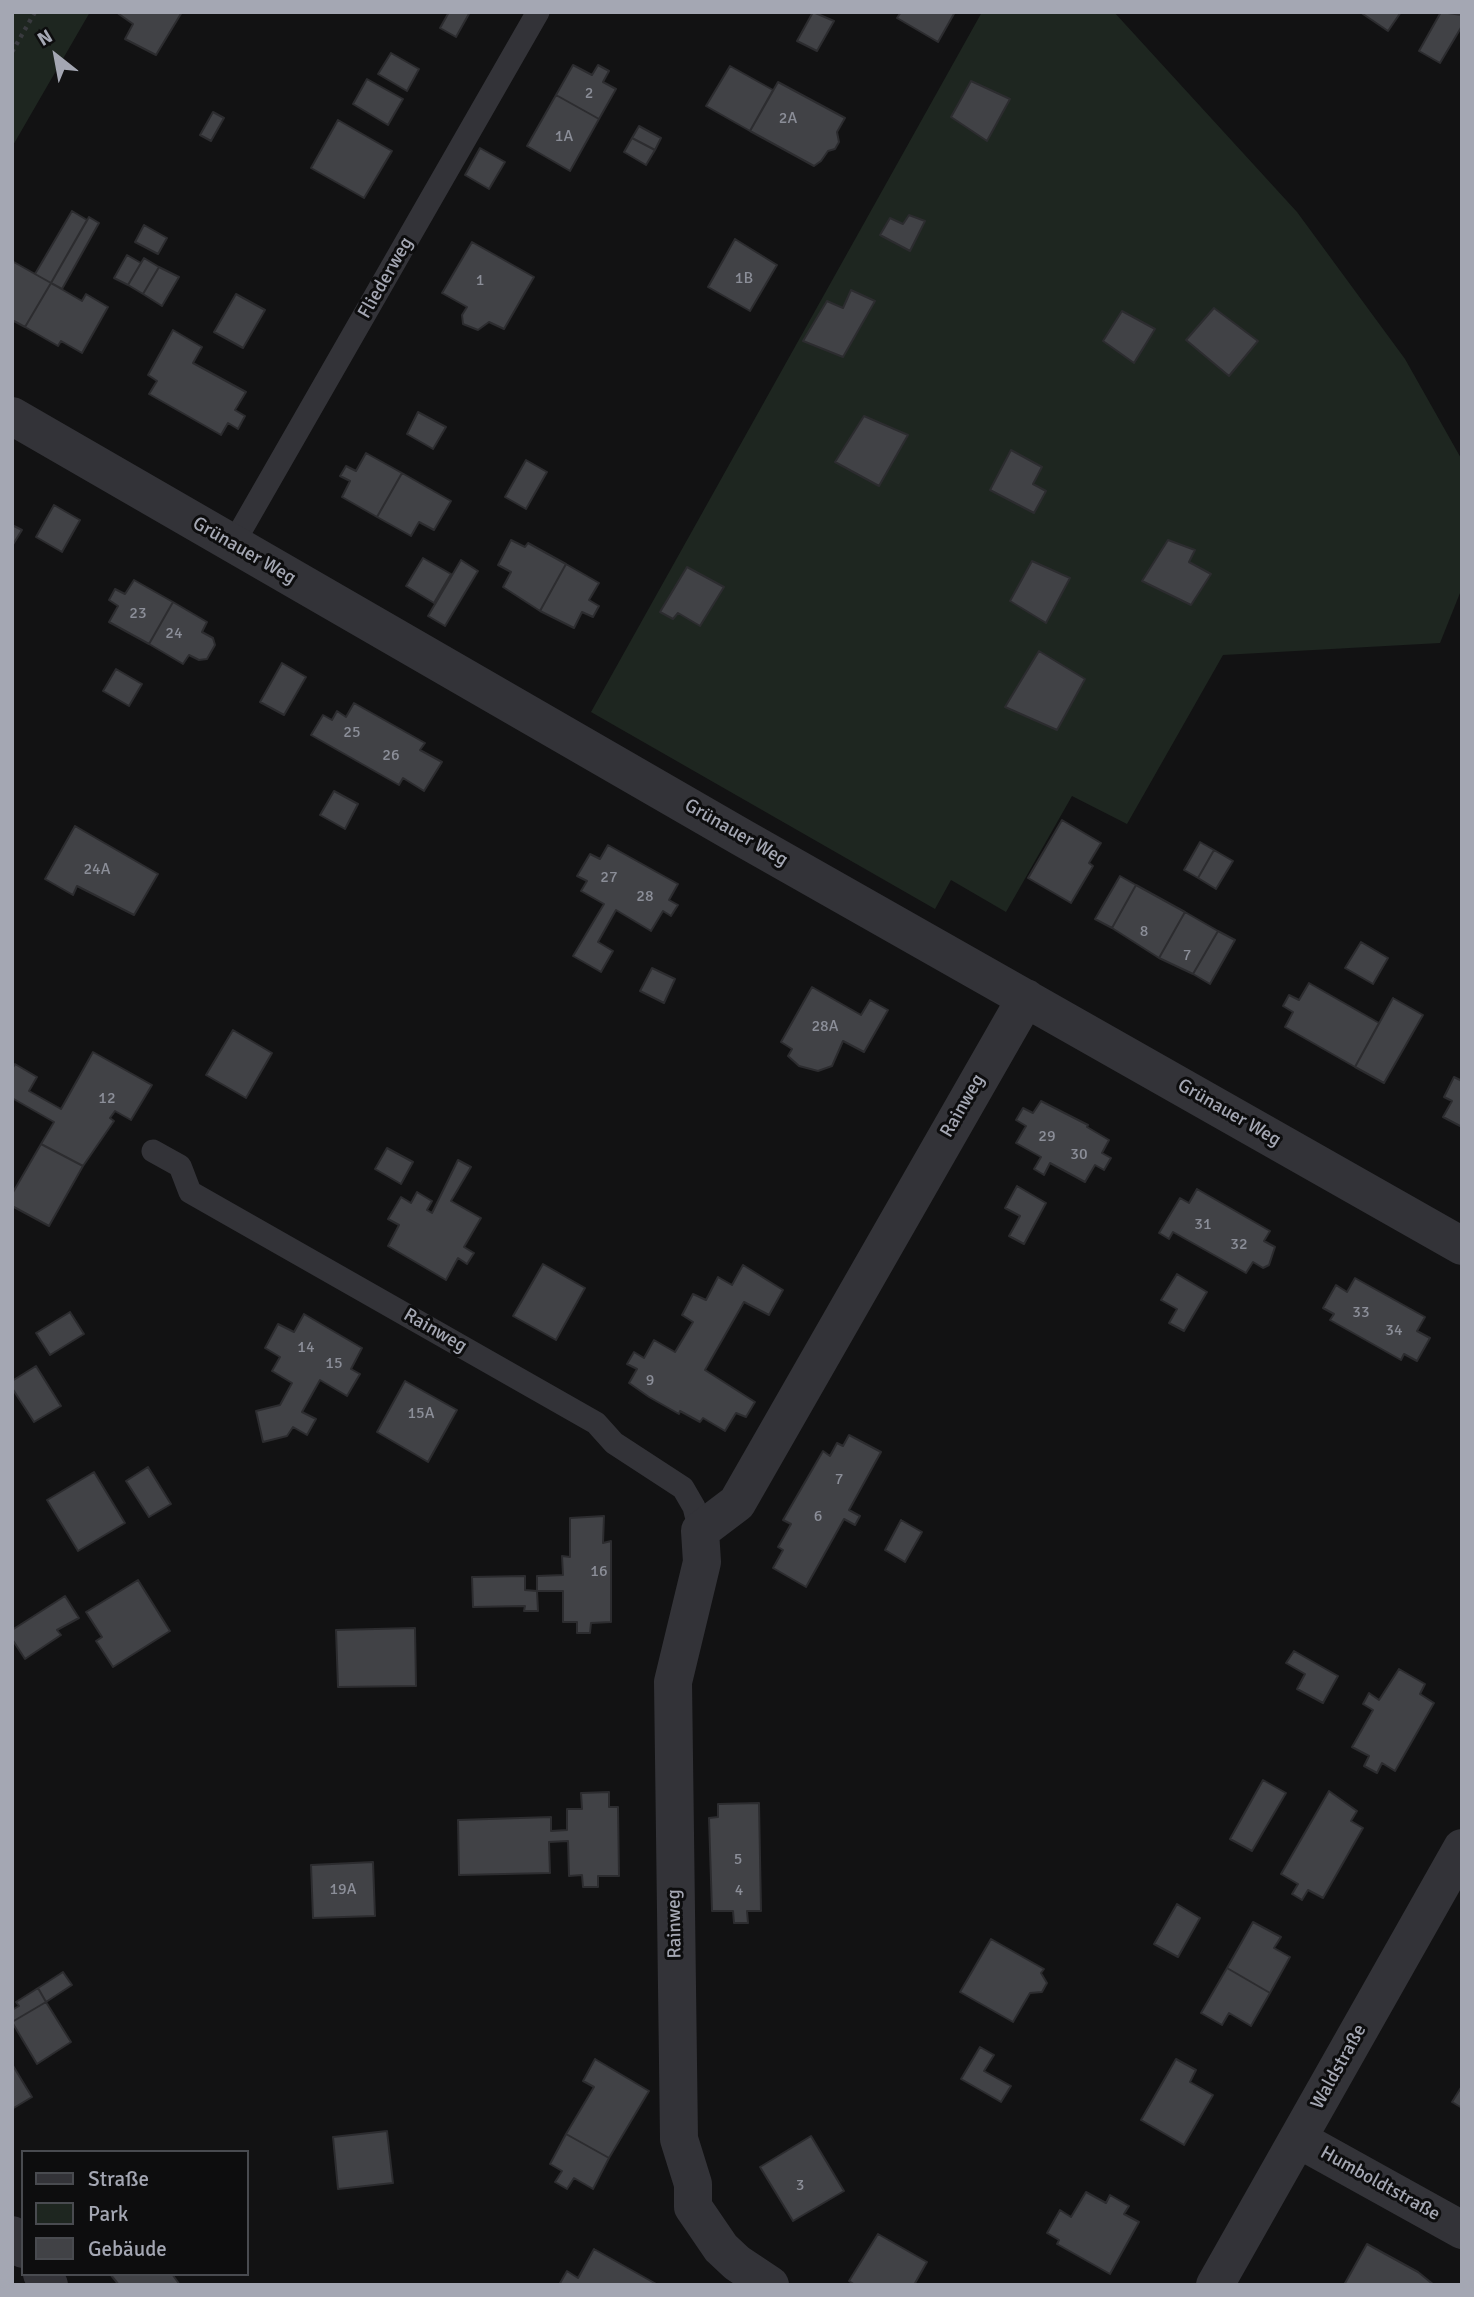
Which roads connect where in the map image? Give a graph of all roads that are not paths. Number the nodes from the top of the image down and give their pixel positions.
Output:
1 (538, 12) edge
2 (12, 416) edge
3 (233, 544) junction
4 (1026, 998) junction
5 (153, 1151) dead end
6 (1462, 1246) edge
7 (700, 1531) junction
8 (1462, 1848) edge
9 (1298, 2139) junction
10 (1462, 2230) edge
11 (771, 2285) edge
12 (1215, 2285) edge

1 - 3 lane, Fliederweg
2 - 3 street, Grünauer Weg
3 - 4 street, Grünauer Weg
4 - 6 street, Grünauer Weg
4 - 7 street, Rainweg
5 - 7 lane, Rainweg
7 - 11 street, Rainweg
8 - 9 street, Waldstraße
9 - 10 street, Humboldtstraße
9 - 12 street, Waldstraße

